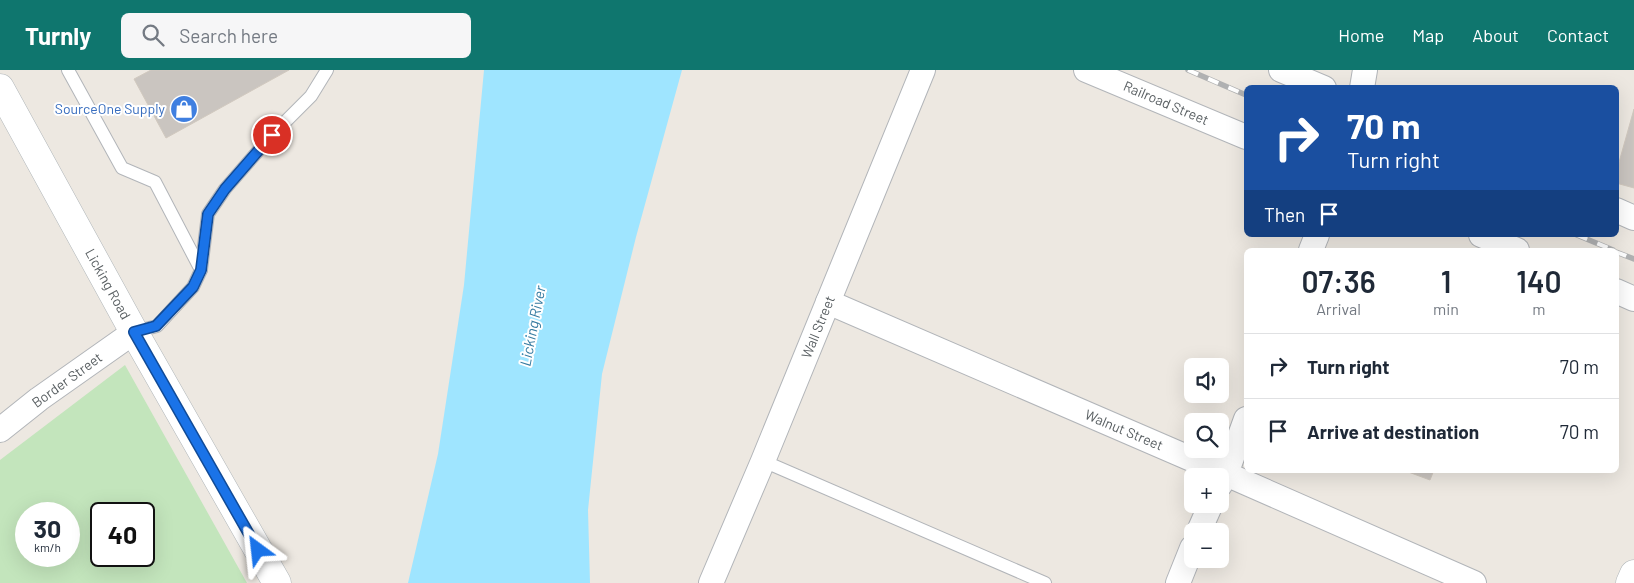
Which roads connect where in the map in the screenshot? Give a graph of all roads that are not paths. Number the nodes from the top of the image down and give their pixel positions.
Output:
1 (68, 70) edge
2 (327, 70) edge
3 (923, 70) edge
4 (1086, 70) edge
5 (1281, 70) edge
6 (1365, 70) edge
7 (1317, 85) edge
8 (1362, 85) edge
9 (0, 88) edge
10 (1244, 136) edge
11 (1619, 211) edge
12 (1634, 218) edge
13 (1486, 237) edge
14 (1512, 248) edge
15 (201, 270) junction
16 (1619, 292) edge
17 (1634, 299) edge
18 (828, 302) junction
19 (134, 332) junction
20 (1244, 424) edge
21 (0, 430) edge
22 (763, 461) junction
23 (1196, 468) edge
24 (1228, 468) edge
25 (1229, 482) edge
26 (1184, 568) edge
27 (1634, 574) edge
28 (277, 583) edge
29 (711, 583) edge
30 (1045, 583) edge
31 (1178, 583) edge
32 (1474, 583) edge
33 (1630, 583) edge

1 - 15 lane
2 - 15 lane
3 - 18 street, Wall Street
4 - 10 street, Railroad Street
5 - 7 street
6 - 8 street
9 - 19 street, Licking Road
11 - 12 street
13 - 14 street
15 - 19 lane
16 - 17 street
18 - 22 street, Wall Street
18 - 23 street, Walnut Street
19 - 21 street, Border Street
19 - 28 street, Licking Road
20 - 24 street
22 - 29 street, Wall Street
22 - 30 lane
25 - 32 street, Walnut Street
26 - 31 street
27 - 33 street

